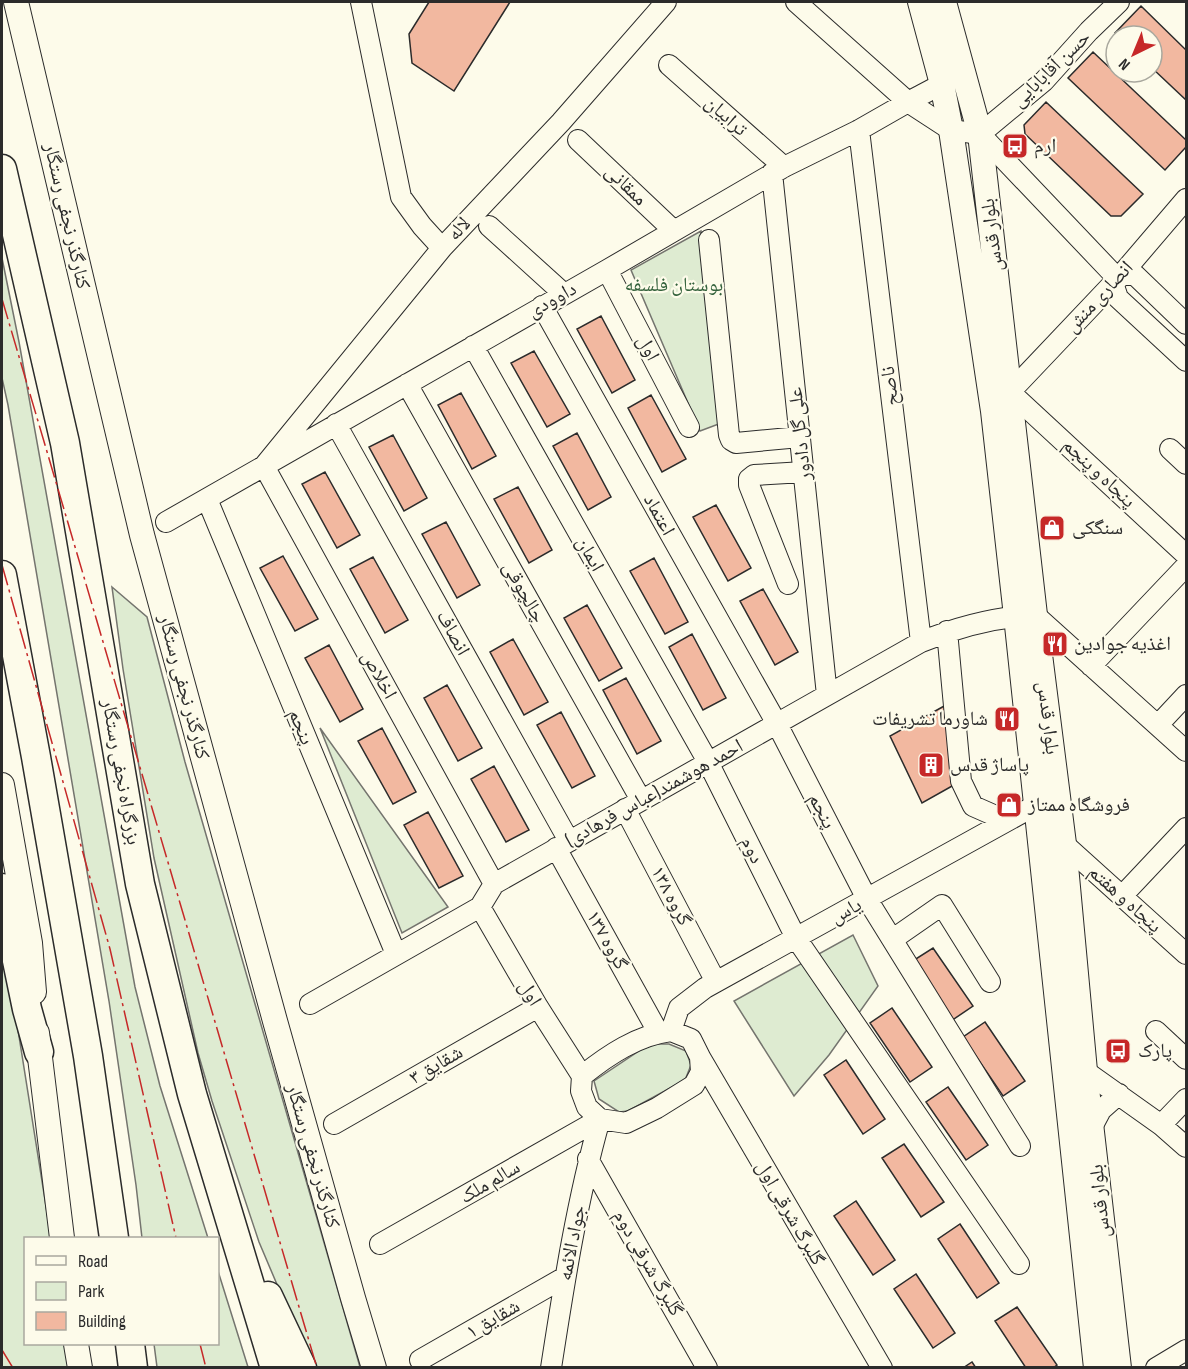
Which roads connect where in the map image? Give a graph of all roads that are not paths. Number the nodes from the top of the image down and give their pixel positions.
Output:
1 (16, 2) edge
2 (361, 2) edge
3 (666, 2) edge
4 (796, 2) edge
5 (920, 2) edge
6 (944, 2) edge
7 (1119, 2) edge
8 (669, 65) dead end
9 (942, 84) junction
10 (908, 102) junction
11 (860, 130) junction
12 (951, 130) junction
13 (980, 134) junction
14 (578, 140) dead end
15 (2, 169) edge
16 (778, 170) junction
17 (1186, 199) edge
18 (489, 226) dead end
19 (673, 230) junction
20 (709, 240) dead end
21 (442, 248) junction
22 (607, 270) junction
23 (1117, 279) junction
24 (564, 294) junction
25 (542, 306) junction
26 (1186, 324) edge
27 (473, 346) junction
28 (1186, 361) edge
29 (407, 384) junction
30 (1010, 392) junction
31 (336, 424) junction
32 (689, 427) dead end
33 (800, 437) junction
34 (1170, 449) dead end
35 (1186, 464) edge
36 (264, 466) junction
37 (804, 472) junction
38 (207, 499) junction
39 (166, 522) dead end
40 (1186, 555) edge
41 (1186, 566) edge
42 (2, 575) edge
43 (788, 584) dead end
44 (1025, 616) junction
45 (947, 631) junction
46 (921, 642) junction
47 (1091, 666) junction
48 (1186, 694) edge
49 (827, 695) junction
50 (777, 724) junction
51 (1158, 725) junction
52 (1186, 751) edge
53 (708, 762) junction
54 (2, 784) edge
55 (633, 805) junction
56 (1036, 805) junction
57 (1007, 821) junction
58 (1183, 837) edge
59 (1064, 844) junction
60 (562, 845) junction
61 (494, 884) junction
62 (2, 888) edge
63 (1122, 896) junction
64 (867, 899) junction
65 (480, 907) junction
66 (796, 938) junction
67 (893, 939) junction
68 (396, 954) junction
69 (1186, 954) edge
70 (716, 982) junction
71 (990, 982) dead end
72 (310, 1004) dead end
73 (538, 1007) junction
74 (1156, 1030) dead end
75 (665, 1032) junction
76 (39, 1052) junction
77 (700, 1057) junction
78 (1186, 1059) edge
79 (1085, 1071) junction
80 (582, 1077) junction
81 (1119, 1094) junction
82 (1186, 1099) edge
83 (600, 1119) junction
84 (334, 1124) dead end
85 (1161, 1125) junction
86 (1092, 1127) junction
87 (1020, 1146) dead end
88 (1186, 1147) edge
89 (588, 1159) junction
90 (227, 1211) junction
91 (62, 1237) edge
92 (114, 1237) edge
93 (380, 1244) dead end
94 (1019, 1264) dead end
95 (565, 1277) junction
96 (76, 1345) edge
97 (130, 1345) edge
98 (1186, 1350) edge
99 (420, 1360) dead end
100 (80, 1368) edge
101 (133, 1368) edge
102 (275, 1368) edge
103 (302, 1368) edge
104 (374, 1368) edge
105 (551, 1368) edge
106 (707, 1368) edge
107 (882, 1368) edge
108 (1096, 1368) edge
109 (1119, 1368) edge
110 (1156, 1368) edge

1 - 104 main road, کنارگذر نجفی رستگار
2 - 21 street
3 - 21 street, لاله
4 - 10 street
5 - 9 main road, بلوار قدس
6 - 13 main road, بلوار قدس
7 - 13 street, حسن آقابابایی
8 - 16 street, ترابیان
9 - 10 street, داوودی
9 - 12 main road, بلوار قدس
10 - 11 street, داوودی
10 - 12 street
11 - 16 street, داوودی
11 - 46 street, ناصح
12 - 13 street
12 - 44 main road, بلوار قدس
13 - 23 street
13 - 30 main road, بلوار قدس
14 - 19 street, ممقانی
15 - 90 highway, بزرگراه نجفی رستگار
16 - 19 street, داوودی
16 - 33 street, علی گل دادور
17 - 23 street, انصاری منش
18 - 24 street
19 - 22 street, داوودی
20 - 33 street
21 - 36 street, لاله
22 - 24 street, داوودی
22 - 32 street, اول
23 - 26 street
23 - 28 street
23 - 30 street, انصاری منش
24 - 25 street, داوودی
25 - 27 street, داوودی
25 - 50 street, اعتماد
27 - 29 street, داوودی
27 - 53 street, ایمان
29 - 31 street, داوودی
29 - 55 street, چالچوقی
30 - 40 street, پنجاه و پنجم
30 - 44 main road, بلوار قدس
31 - 36 street, داوودی
31 - 60 street, انصاف
33 - 37 street, علی گل دادور
34 - 35 street
36 - 38 street, داوودی
36 - 61 street, اخلاص
37 - 43 street
37 - 49 street, علی گل دادور
38 - 39 street, داوودی
38 - 68 street, پنجم
41 - 47 street
42 - 92 highway
44 - 45 street, احمد هوشمند(عباس فرهادی)
44 - 47 street
44 - 56 main road, بلوار قدس
44 - 59 main road, بلوار قدس
45 - 46 street, احمد هوشمند(عباس فرهادی)
45 - 57 street
46 - 49 street, احمد هوشمند(عباس فرهادی)
47 - 51 street
48 - 51 street
49 - 50 street, احمد هوشمند(عباس فرهادی)
50 - 53 street, احمد هوشمند(عباس فرهادی)
50 - 64 street, پنجم
51 - 52 street
53 - 55 street, احمد هوشمند(عباس فرهادی)
53 - 66 street, دوم
54 - 76 main road
55 - 60 street, احمد هوشمند(عباس فرهادی)
55 - 70 street, گروه ۱۳۸
56 - 57 street, یاس
56 - 108 main road, بلوار قدس
57 - 64 street, یاس
58 - 63 street
59 - 63 street, پنجاه و هفتم
59 - 79 main road, بلوار قدس
60 - 61 street, احمد هوشمند(عباس فرهادی)
60 - 75 street, گروه ۱۳۷
61 - 65 street, احمد هوشمند(عباس فرهادی)
62 - 76 highway
63 - 69 street, پنجاه و هفتم
64 - 66 street, یاس
64 - 67 street, پنجم
65 - 68 street, احمد هوشمند(عباس فرهادی)
65 - 73 street, اول
66 - 70 street, یاس
66 - 94 street, دوم
67 - 71 street
67 - 87 street, پنجم
68 - 72 street, احمد هوشمند(عباس فرهادی)
70 - 75 street, یاس
73 - 80 street, اول
73 - 84 street, شقایق ۳
74 - 78 street
75 - 77 street, گلبرگ شرقی اول
75 - 80 street
76 - 91 main road
77 - 83 street
77 - 107 street, گلبرگ شرقی اول
79 - 81 street
79 - 86 main road, بلوار قدس
80 - 83 street
81 - 85 street
81 - 86 street
82 - 85 street
83 - 89 street, جواد الائمه
83 - 93 street, سالم ملک
85 - 88 street
86 - 109 main road, بلوار قدس
89 - 95 street, جواد الائمه
89 - 106 street, گلبرگ شرقی دوم
90 - 102 highway, بزرگراه نجفی رستگار
90 - 103 highway
95 - 99 street, شقایق ۱
95 - 105 street, جواد الائمه
96 - 100 main road
97 - 101 highway
98 - 110 street

